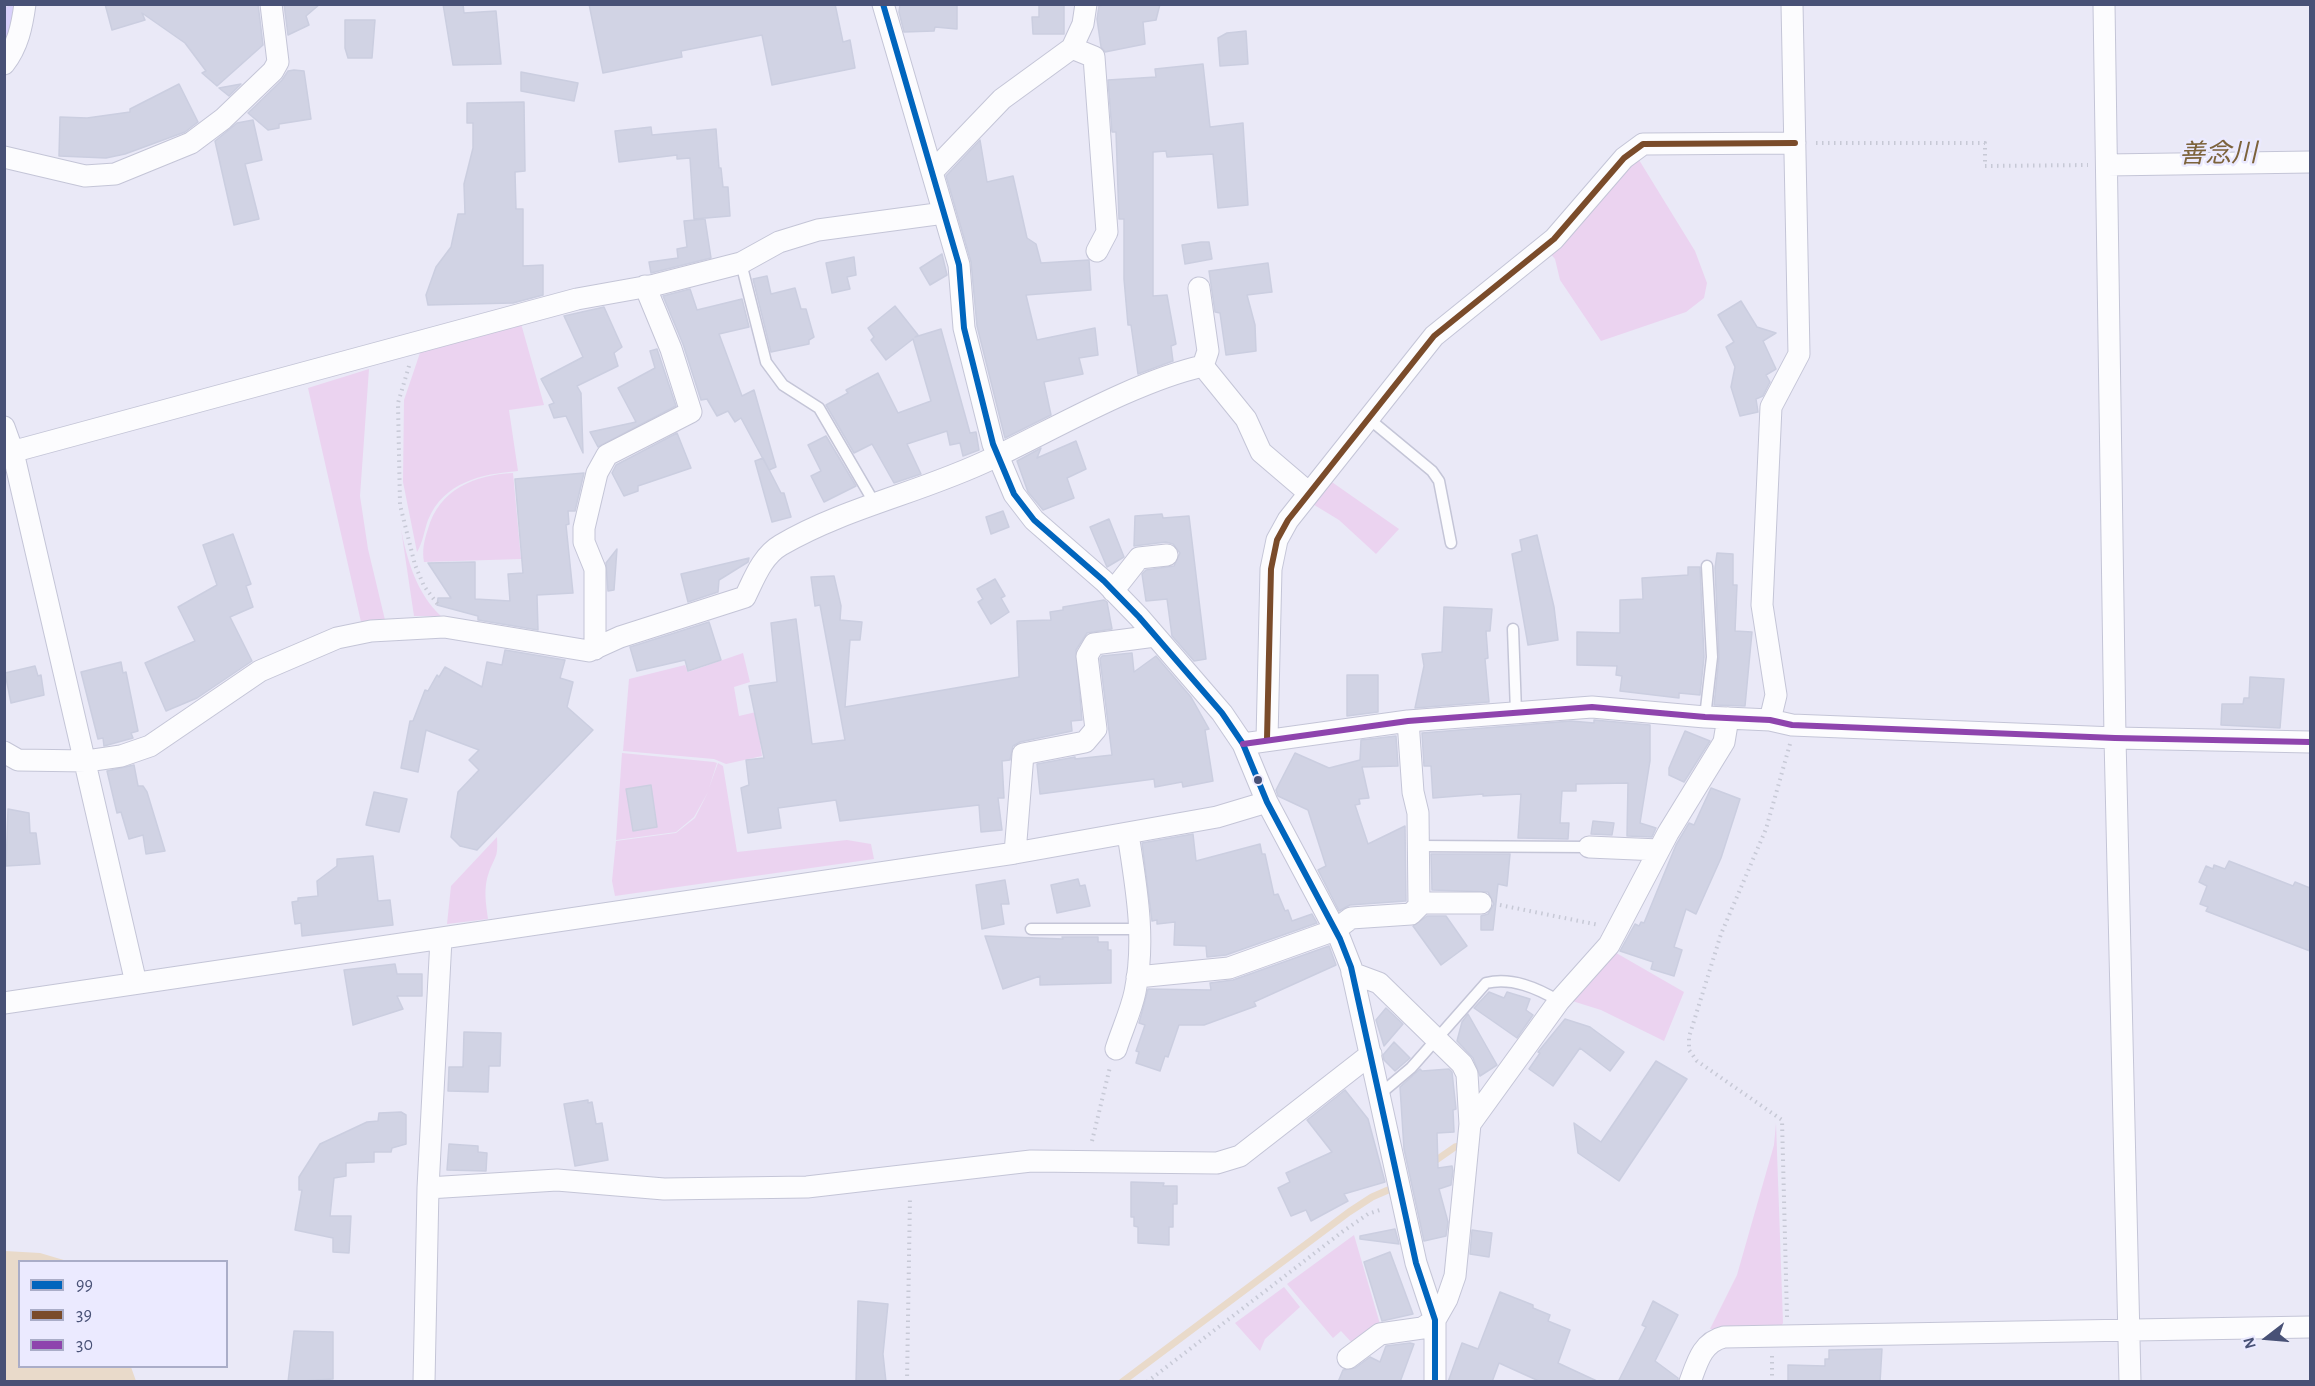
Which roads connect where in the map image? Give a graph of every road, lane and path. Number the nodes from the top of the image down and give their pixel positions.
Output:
1 (25, 4) edge
2 (271, 4) edge
3 (883, 4) edge
4 (1086, 4) edge
5 (1792, 4) edge
6 (2104, 4) edge
7 (1072, 48) junction
8 (4, 64) edge
9 (4, 141) edge
10 (1796, 142) junction
11 (2107, 158) junction
12 (11, 159) edge
13 (2310, 162) edge
14 (932, 172) junction
15 (944, 213) junction
16 (1097, 251) dead end
17 (741, 263) junction
18 (645, 286) junction
19 (1199, 288) dead end
20 (413, 342) junction
21 (1203, 366) junction
22 (1368, 418) junction
23 (4, 427) edge
24 (9, 453) edge
25 (996, 456) junction
26 (1309, 493) junction
27 (875, 504) junction
28 (1450, 543) dead end
29 (1167, 555) dead end
30 (1707, 566) dead end
31 (1113, 591) junction
32 (449, 627) junction
33 (1513, 629) dead end
34 (1155, 636) junction
35 (595, 649) junction
36 (1516, 712) junction
37 (1705, 717) junction
38 (1728, 718) junction
39 (1770, 720) junction
40 (1408, 721) junction
41 (1792, 725) junction
42 (2115, 738) junction
43 (1267, 740) junction
44 (2310, 742) edge
45 (1243, 744) junction
46 (4, 752) edge
47 (87, 761) junction
48 (1267, 802) junction
49 (1128, 834) junction
50 (1417, 846) junction
51 (1589, 847) joint
52 (1659, 850) junction
53 (1015, 853) junction
54 (1419, 903) junction
55 (1481, 903) joint
56 (1031, 928) dead end
57 (1140, 929) junction
58 (1335, 930) junction
59 (1617, 930) junction
60 (441, 939) junction
61 (1352, 974) junction
62 (1137, 977) junction
63 (136, 984) junction
64 (1559, 1001) junction
65 (4, 1003) edge
66 (1436, 1040) junction
67 (1116, 1049) joint
68 (1371, 1054) junction
69 (1380, 1094) junction
70 (1470, 1124) junction
71 (1088, 1160) junction
72 (911, 1175) junction
73 (428, 1188) junction
74 (1403, 1201) junction
75 (1435, 1320) junction
76 (2310, 1327) edge
77 (2129, 1330) junction
78 (1787, 1337) junction
79 (1348, 1358) dead end
80 (424, 1382) edge
81 (907, 1382) edge
82 (1147, 1382) edge
83 (1435, 1382) edge
84 (1690, 1382) edge
85 (2130, 1382) edge

1 - 8 street
2 - 12 street
3 - 14 street
4 - 7 street
5 - 10 street
6 - 11 street
7 - 14 street
7 - 16 street
9 - 12 street
10 - 11 path
10 - 22 street
10 - 39 street
11 - 13 street
11 - 42 street
14 - 15 street
15 - 17 street
15 - 25 street
17 - 18 street
17 - 27 lane
18 - 20 street
18 - 35 street
19 - 21 street
20 - 24 street
20 - 32 path
21 - 25 street
21 - 26 street
22 - 26 street
22 - 28 lane
23 - 24 street
24 - 47 street
25 - 27 street
25 - 31 street
26 - 43 street
27 - 35 street
29 - 31 street
30 - 37 lane
31 - 34 street
32 - 35 street
32 - 47 street
33 - 36 lane
34 - 45 street
34 - 53 street
36 - 37 street
36 - 40 street
37 - 38 street
38 - 39 street
38 - 52 street
39 - 41 street
40 - 43 street
40 - 50 street
41 - 42 street
41 - 78 path
42 - 44 street
42 - 77 street
43 - 45 street
45 - 48 street
46 - 47 street
47 - 63 street
48 - 49 street
48 - 58 street
49 - 53 street
49 - 57 street
50 - 51 lane
50 - 54 street
51 - 52 street
52 - 59 street
53 - 60 street
54 - 55 street
54 - 58 street
55 - 59 path
56 - 57 lane
57 - 62 street
58 - 61 street
58 - 62 street
59 - 64 street
60 - 63 street
60 - 73 street
61 - 66 street
61 - 68 street
62 - 67 street
63 - 65 street
64 - 66 lane
64 - 70 street
66 - 69 lane
66 - 70 street
67 - 71 path
68 - 69 street
68 - 71 street
69 - 74 street
70 - 75 street
71 - 72 street
72 - 73 street
72 - 81 path
73 - 80 street
74 - 75 street
74 - 82 path
75 - 79 street
75 - 83 street
76 - 77 street
77 - 78 street
77 - 85 street
78 - 84 street

